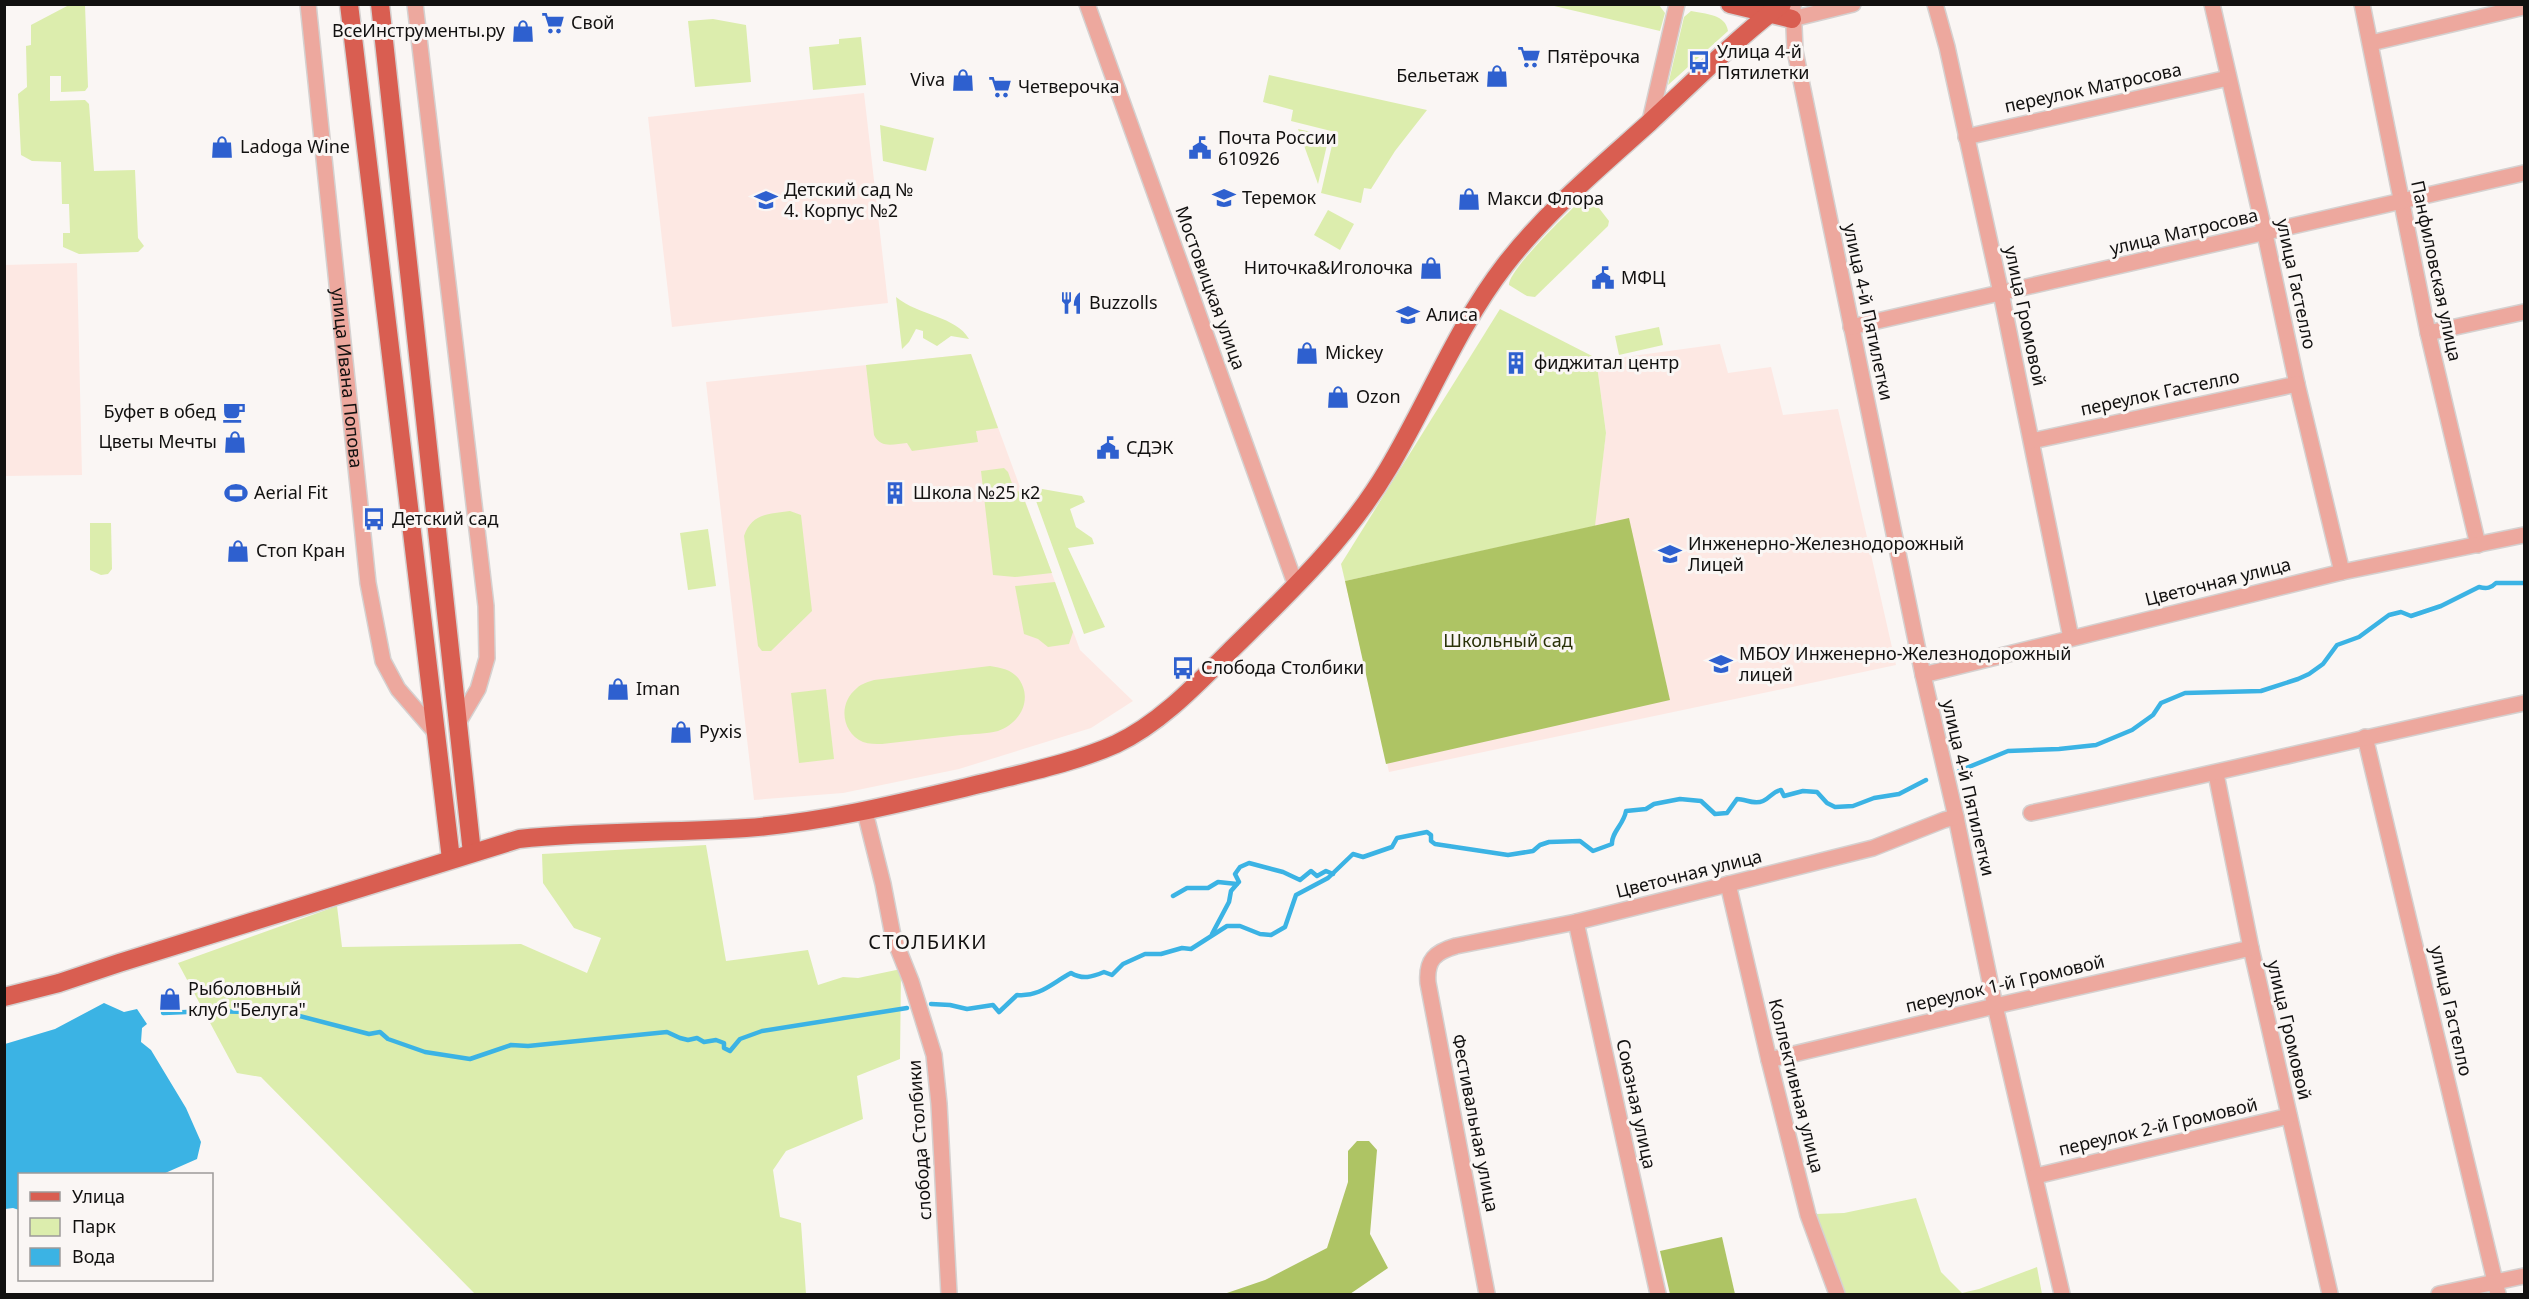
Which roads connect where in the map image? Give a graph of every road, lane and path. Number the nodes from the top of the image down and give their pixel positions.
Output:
1 (308, 4) edge
2 (349, 4) edge
3 (380, 4) edge
4 (415, 4) edge
5 (1087, 4) edge
6 (1677, 4) edge
7 (1730, 4) edge
8 (1853, 4) edge
9 (1935, 4) edge
10 (2212, 4) edge
11 (2362, 4) edge
12 (2524, 7) edge
13 (1785, 10) edge
14 (2371, 43) junction
15 (2228, 78) junction
16 (1650, 121) junction
17 (1966, 136) junction
18 (2524, 173) edge
19 (2402, 202) junction
20 (2265, 234) junction
21 (2001, 293) junction
22 (2524, 312) edge
23 (1851, 327) junction
24 (2428, 333) junction
25 (2297, 384) junction
26 (2032, 441) junction
27 (2524, 535) edge
28 (2478, 545) junction
29 (2342, 572) junction
30 (1296, 586) junction
31 (2072, 638) junction
32 (1923, 675) junction
33 (2524, 704) edge
34 (458, 723) junction
35 (436, 733) junction
36 (2366, 737) junction
37 (2216, 774) junction
38 (865, 812) junction
39 (2031, 813) dead end
40 (1956, 817) junction
41 (472, 853) junction
42 (451, 859) junction
43 (1728, 884) junction
44 (1576, 922) junction
45 (2251, 948) junction
46 (1431, 959) joint
47 (4, 997) edge
48 (1995, 1006) junction
49 (1769, 1060) junction
50 (2289, 1116) junction
51 (2036, 1176) junction
52 (2524, 1276) edge
53 (2497, 1288) edge
54 (949, 1294) edge
55 (1487, 1294) edge
56 (1658, 1294) edge
57 (1837, 1294) edge
58 (2062, 1294) edge
59 (2330, 1294) edge
60 (2439, 1294) edge

1 - 35 street, улица Ивана Попова
2 - 35 main road
3 - 34 main road
4 - 34 street
5 - 30 street, Мостовицкая улица
6 - 16 street
7 - 13 main road
8 - 13 street
9 - 17 street, улица Громовой
10 - 15 street, улица Гастелло
11 - 14 street, Панфиловская улица
12 - 14 street
13 - 16 main road
13 - 23 street, улица 4-й Пятилетки
14 - 19 street, Панфиловская улица
15 - 17 street, переулок Матросова
15 - 20 street, улица Гастелло
16 - 30 main road
17 - 21 street, улица Громовой
18 - 19 street, улица Матросова
19 - 20 street, улица Матросова
19 - 24 street, Панфиловская улица
20 - 21 street, улица Матросова
20 - 25 street, улица Гастелло
21 - 23 street, улица Матросова
21 - 26 street, улица Громовой
22 - 24 street
23 - 32 street, улица 4-й Пятилетки
24 - 28 street, Панфиловская улица
25 - 26 street, переулок Гастелло
25 - 29 street, улица Гастелло
26 - 31 street, улица Громовой
27 - 28 street, Цветочная улица
28 - 29 street, Цветочная улица
29 - 31 street, Цветочная улица
30 - 38 main road
31 - 32 street, Цветочная улица
32 - 40 street, улица 4-й Пятилетки
33 - 36 street
34 - 41 main road
35 - 42 main road
36 - 37 street
36 - 53 street, улица Гастелло
37 - 39 street
37 - 45 street, улица Громовой
38 - 41 main road
38 - 54 street, слобода Столбики
40 - 43 street, Цветочная улица
40 - 48 street, улица 4-й Пятилетки
41 - 42 main road
42 - 47 main road
43 - 44 street, Цветочная улица
43 - 49 street, Коллективная улица
44 - 46 street, Цветочная улица
44 - 56 street, Союзная улица
45 - 48 street, переулок 1-й Громовой
45 - 50 street, улица Громовой
46 - 55 street, Фестивальная улица
48 - 49 street, переулок 1-й Громовой
48 - 51 street, улица 4-й Пятилетки
49 - 57 street, Коллективная улица
50 - 51 street, переулок 2-й Громовой
50 - 59 street, улица Громовой
51 - 58 street, улица 4-й Пятилетки
52 - 53 street
53 - 60 street

